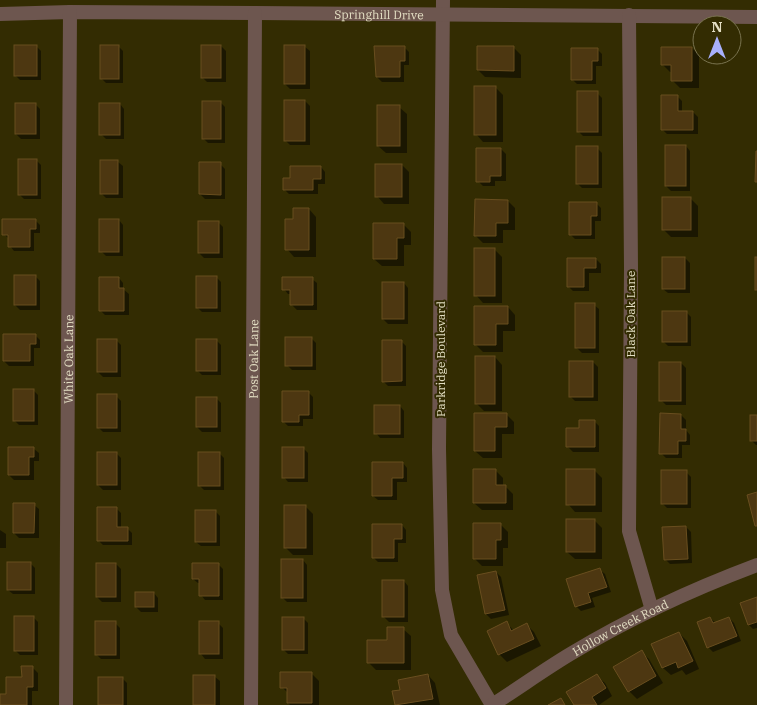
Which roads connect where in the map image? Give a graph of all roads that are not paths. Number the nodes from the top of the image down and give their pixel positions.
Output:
1 (442, 0) edge
2 (70, 12) junction
3 (255, 12) junction
4 (0, 14) edge
5 (442, 14) junction
6 (629, 15) junction
7 (757, 17) edge
8 (757, 565) edge
9 (652, 610) junction
10 (66, 705) edge
11 (251, 705) edge
12 (492, 705) edge

1 - 5 street, Parkridge Boulevard
2 - 3 street, Springhill Drive
2 - 4 street, Springhill Drive
2 - 10 street, White Oak Lane
3 - 5 street, Springhill Drive
3 - 11 street, Post Oak Lane
5 - 6 street, Springhill Drive
5 - 12 street, Parkridge Boulevard
6 - 7 street, Springhill Drive
6 - 9 street, Black Oak Lane
8 - 9 street, Hollow Creek Road
9 - 12 street, Hollow Creek Road

